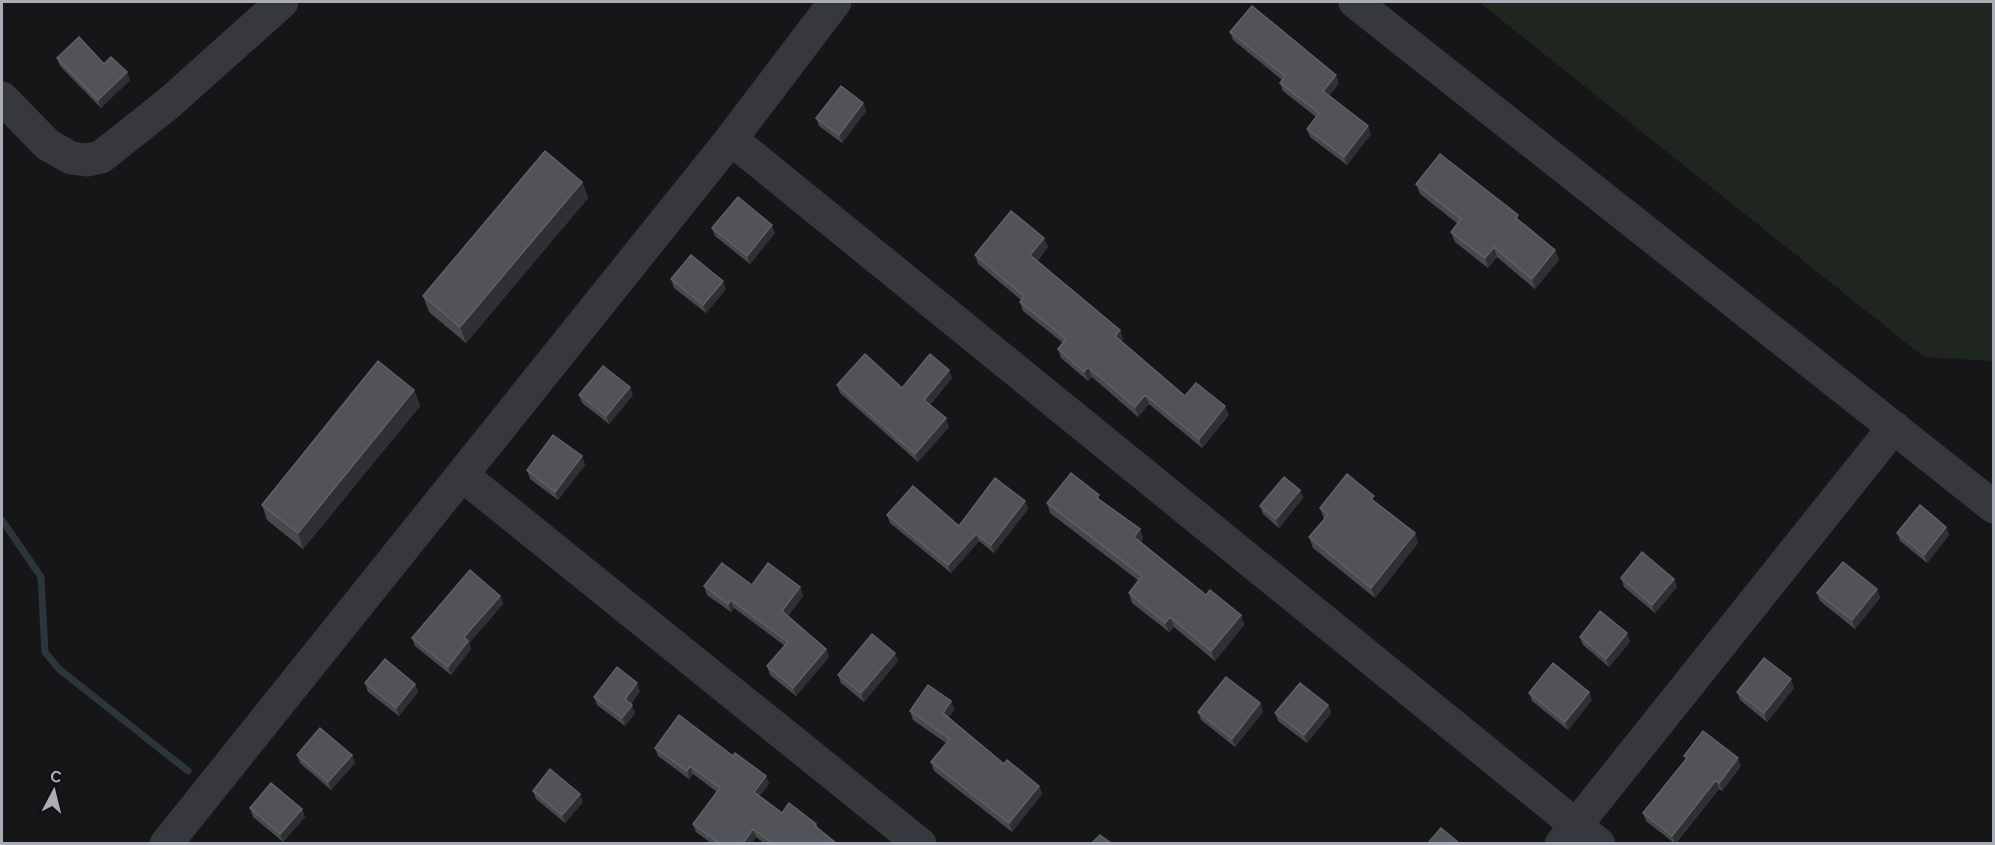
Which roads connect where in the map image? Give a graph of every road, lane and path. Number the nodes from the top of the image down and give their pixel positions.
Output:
1 (282, 2) edge
2 (835, 2) edge
3 (1355, 2) edge
4 (2, 98) edge
5 (731, 139) junction
6 (1894, 427) junction
7 (462, 475) junction
8 (1994, 507) edge
9 (1579, 837) edge
10 (179, 839) edge
11 (920, 843) edge

1 - 4 street
2 - 5 street
3 - 6 street
5 - 7 street
5 - 9 street
6 - 8 street
6 - 9 street
7 - 10 street
7 - 11 street

